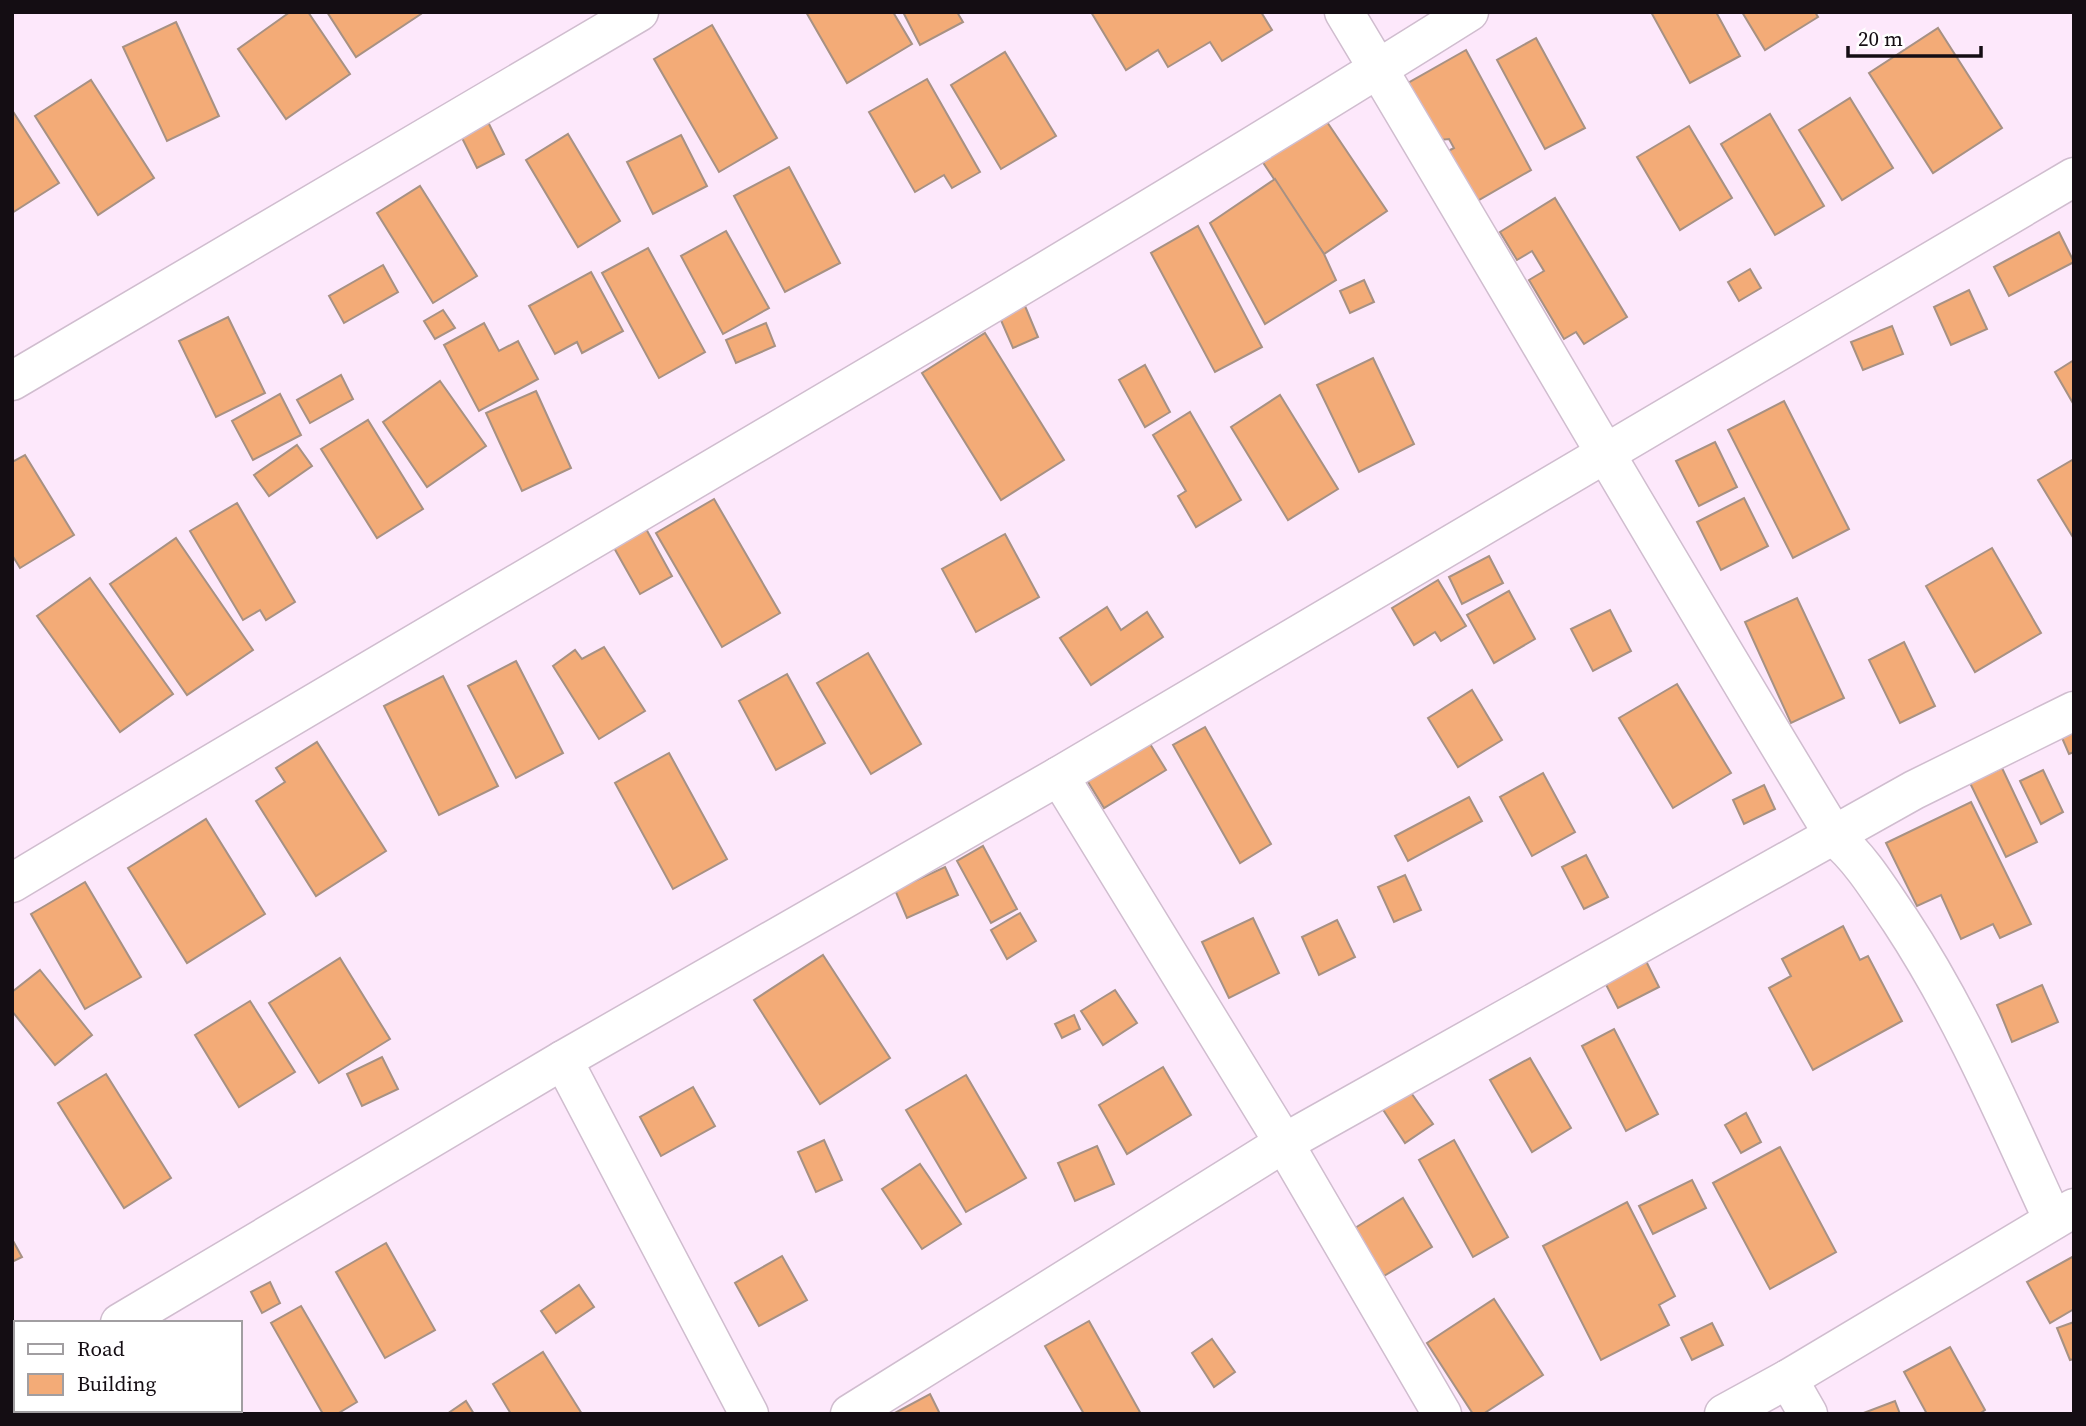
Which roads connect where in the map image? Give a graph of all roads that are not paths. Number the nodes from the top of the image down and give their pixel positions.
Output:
1 (639, 12) edge
2 (1344, 12) edge
3 (1469, 12) edge
4 (1378, 69) junction
5 (2074, 177) edge
6 (12, 381) edge
7 (1605, 456) junction
8 (2074, 711) edge
9 (1059, 776) junction
10 (1835, 836) junction
11 (12, 883) edge
12 (563, 1060) junction
13 (1284, 1143) junction
14 (2063, 1214) edge
15 (123, 1321) edge
16 (1788, 1379) junction
17 (749, 1414) edge
18 (850, 1414) edge
19 (1442, 1414) edge
20 (1724, 1414) edge
21 (1808, 1414) edge

1 - 6 street
2 - 4 street
3 - 4 street
4 - 7 street
4 - 11 street
5 - 7 street
7 - 9 street
7 - 10 street
8 - 10 street
9 - 12 street
9 - 13 street
10 - 13 street
10 - 14 street
12 - 15 street
12 - 17 street
13 - 18 street
13 - 19 street
14 - 16 street
16 - 20 street
16 - 21 street

